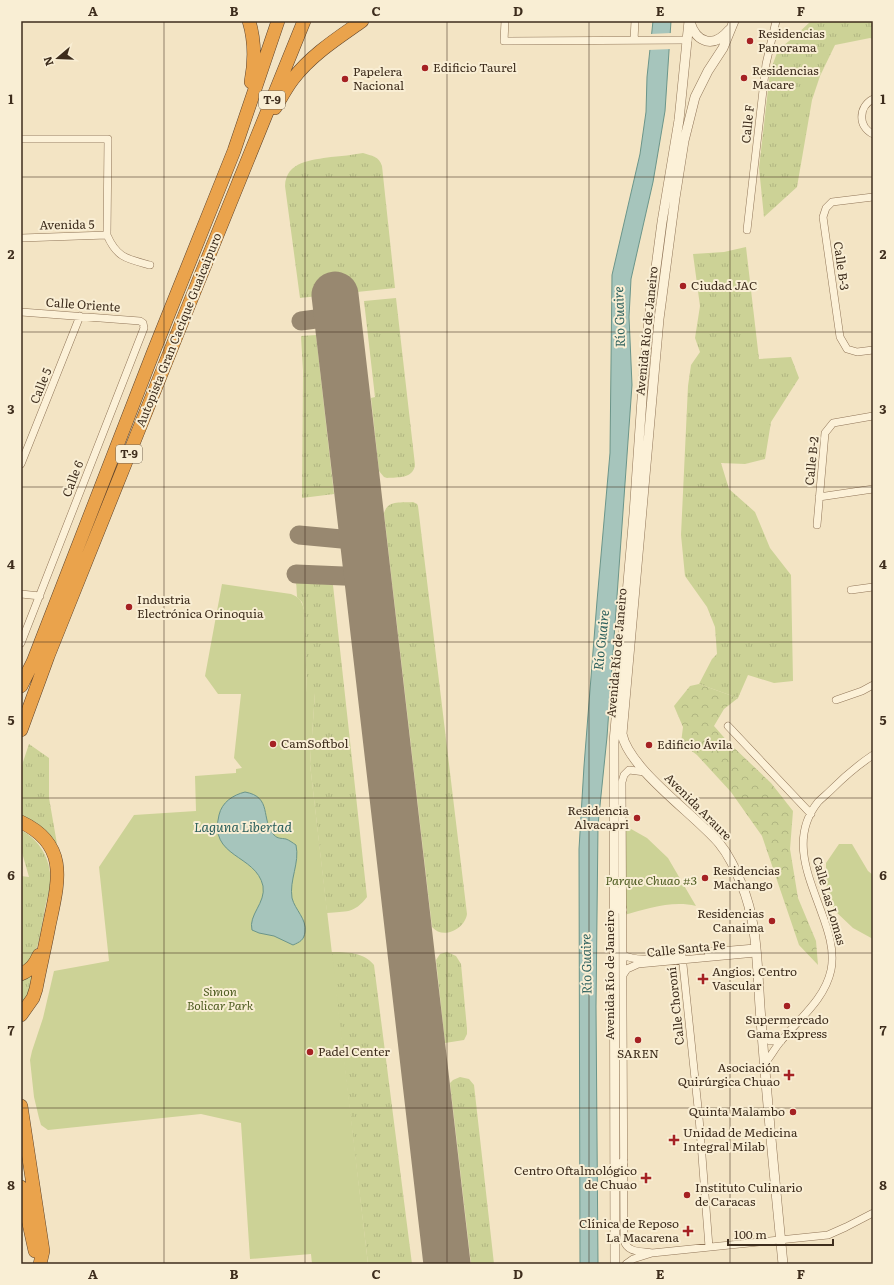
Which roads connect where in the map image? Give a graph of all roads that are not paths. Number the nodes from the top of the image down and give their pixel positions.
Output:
1 (249, 21) edge
2 (278, 21) edge
3 (304, 21) edge
4 (362, 21) edge
5 (505, 21) edge
6 (635, 21) edge
7 (689, 21) edge
8 (776, 21) edge
9 (733, 24) edge
10 (635, 40) junction
11 (688, 40) junction
12 (708, 42) junction
13 (873, 99) edge
14 (243, 126) junction
15 (873, 134) edge
16 (21, 139) edge
17 (245, 166) junction
18 (873, 197) edge
19 (747, 230) dead end
20 (107, 235) junction
21 (21, 238) edge
22 (150, 264) dead end
23 (21, 312) edge
24 (80, 316) junction
25 (143, 323) joint
26 (873, 350) edge
27 (873, 416) edge
28 (21, 464) edge
29 (873, 489) edge
30 (819, 497) junction
31 (817, 525) dead end
32 (873, 587) edge
33 (851, 590) dead end
34 (21, 594) edge
35 (40, 596) junction
36 (21, 643) edge
37 (873, 685) edge
38 (21, 686) edge
39 (836, 700) dead end
40 (728, 726) dead end
41 (21, 730) edge
42 (873, 755) edge
43 (645, 772) junction
44 (811, 814) junction
45 (21, 822) edge
46 (21, 826) edge
47 (614, 867) junction
48 (622, 910) junction
49 (756, 950) junction
50 (623, 955) junction
51 (683, 957) junction
52 (21, 974) edge
53 (623, 976) junction
54 (21, 1015) edge
55 (762, 1034) junction
56 (781, 1041) junction
57 (765, 1063) junction
58 (21, 1106) edge
59 (623, 1162) junction
60 (21, 1186) edge
61 (615, 1198) junction
62 (873, 1213) edge
63 (781, 1240) junction
64 (709, 1247) junction
65 (652, 1253) junction
66 (39, 1264) edge
67 (615, 1264) edge
68 (626, 1264) edge
69 (783, 1264) edge

1 - 14 highway
2 - 14 highway, Autopista Gran Cacique Guaicaipuro / T-9
3 - 17 highway, Autopista Gran Cacique Guaicaipuro / T-9
4 - 17 highway
5 - 10 street
6 - 10 street
7 - 11 street, Avenida Río de Janeiro
7 - 12 street
8 - 19 street, Calle F
9 - 12 street
9 - 43 street, Avenida Río de Janeiro
10 - 11 street
11 - 12 street
11 - 47 street, Avenida Río de Janeiro
13 - 15 street
14 - 38 highway, Autopista Gran Cacique Guaicaipuro / T-9
16 - 20 street
17 - 41 highway, Autopista Gran Cacique Guaicaipuro / T-9
18 - 26 street, Calle B-3
20 - 21 street, Avenida 5
20 - 22 street, Avenida 5
23 - 24 street, Calle Oriente
24 - 25 street, Calle Oriente
24 - 28 street, Calle 5
25 - 35 street, Calle 6
27 - 30 street, Calle B-2
29 - 30 street
30 - 31 street, Calle B-2
32 - 33 street
34 - 35 street
35 - 36 street, Calle 6
37 - 39 street
40 - 44 street
42 - 44 street, Calle Las Lomas
43 - 48 street, Avenida Río de Janeiro
43 - 49 street, Avenida Araure
44 - 56 street, Calle Las Lomas
45 - 54 highway
46 - 52 highway
47 - 48 street
47 - 61 street, Avenida Río de Janeiro
48 - 50 street, Avenida Río de Janeiro
49 - 51 street, Calle Santa Fe
49 - 55 street, Avenida Araure
50 - 51 street, Calle Santa Fe
50 - 53 street, Avenida Río de Janeiro
51 - 53 street, Calle Santa Fe
51 - 64 street, Calle Choroní
53 - 59 street, Avenida Río de Janeiro
55 - 56 street
55 - 57 street, Avenida Araure
56 - 57 street, Calle Las Lomas
57 - 63 street, Avenida Araure
58 - 66 highway
59 - 61 street
59 - 65 street, Avenida Río de Janeiro
60 - 66 highway
61 - 67 street, Avenida Río de Janeiro
62 - 63 street
63 - 64 street
63 - 69 street, Avenida Araure
64 - 65 street
65 - 68 street

